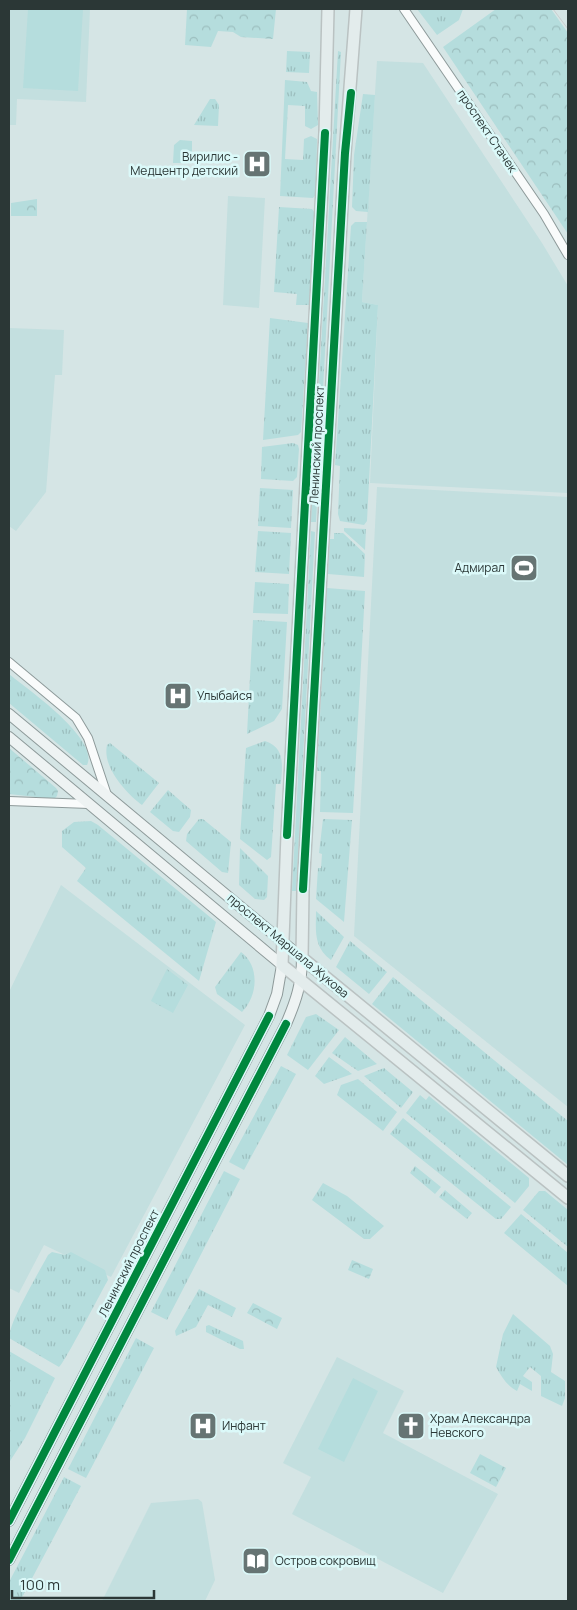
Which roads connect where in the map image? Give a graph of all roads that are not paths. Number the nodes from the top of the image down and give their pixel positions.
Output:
1 (328, 9) edge
2 (356, 9) edge
3 (404, 9) edge
4 (568, 255) edge
5 (9, 662) edge
6 (9, 714) edge
7 (9, 737) edge
8 (107, 795) junction
9 (9, 801) edge
10 (89, 804) junction
11 (282, 941) junction
12 (302, 958) junction
13 (282, 965) junction
14 (302, 981) junction
15 (568, 1176) edge
16 (568, 1198) edge
17 (9, 1520) edge
18 (9, 1560) edge

1 - 11 main road, Ленинский проспект
2 - 12 main road, Ленинский проспект
3 - 4 street, проспект Стачек
5 - 8 street
6 - 8 main road, проспект Маршала Жукова
7 - 10 main road, проспект Маршала Жукова
8 - 11 main road, проспект Маршала Жукова
9 - 10 street
10 - 13 main road, проспект Маршала Жукова
11 - 12 main road, проспект Маршала Жукова
11 - 13 main road, Ленинский проспект
12 - 14 main road, Ленинский проспект
12 - 15 main road, проспект Маршала Жукова
13 - 14 main road, проспект Маршала Жукова
13 - 17 main road, Ленинский проспект
14 - 16 main road, проспект Маршала Жукова
14 - 18 main road, Ленинский проспект

